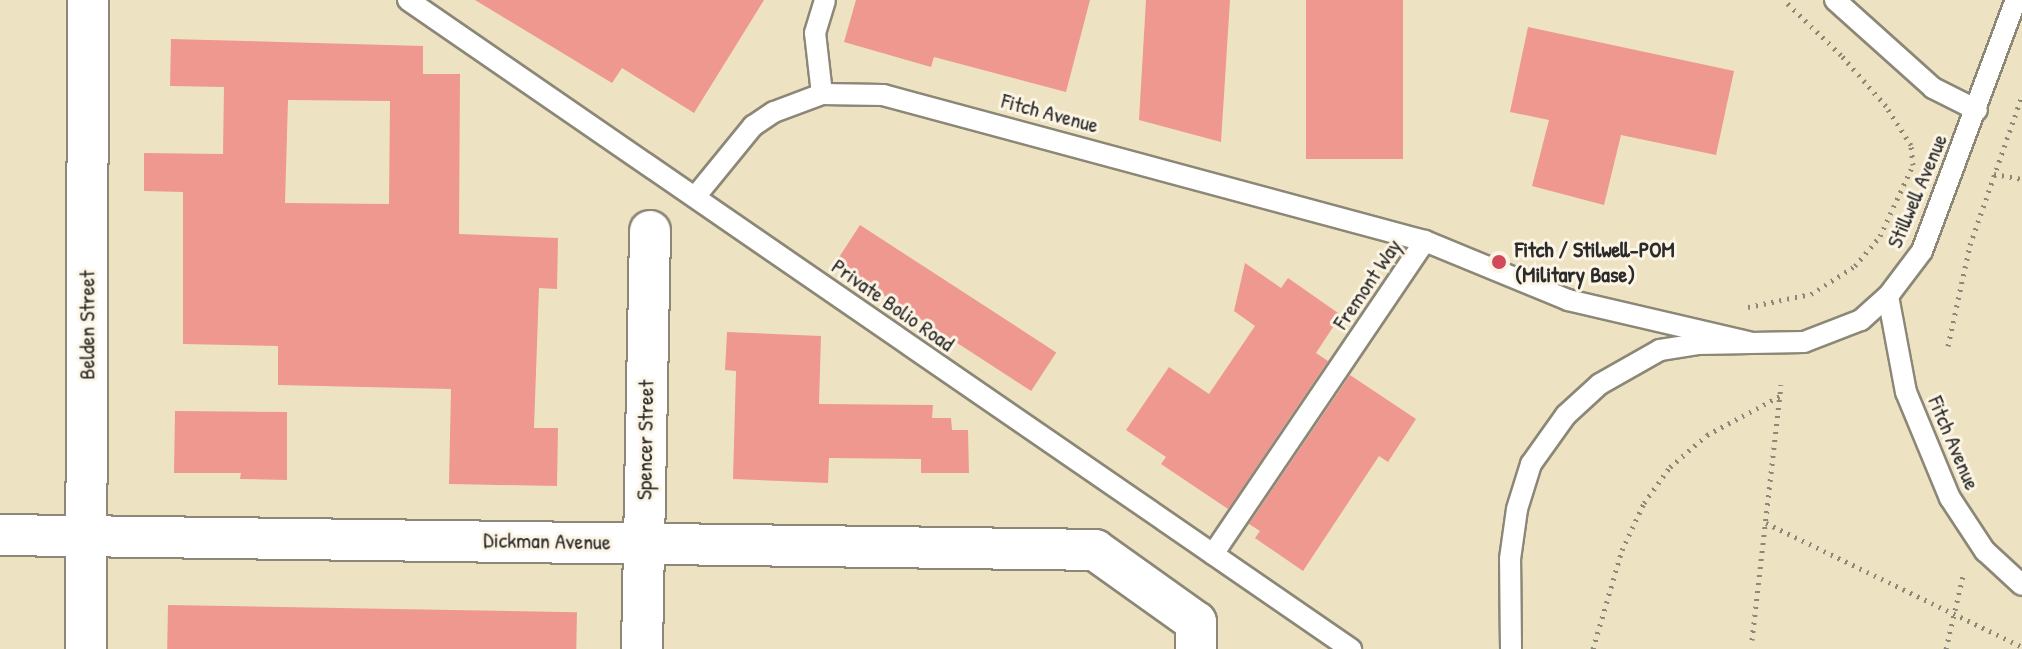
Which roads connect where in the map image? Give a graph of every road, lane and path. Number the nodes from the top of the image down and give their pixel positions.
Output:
1 (88, 0) edge
2 (408, 0) edge
3 (825, 0) edge
4 (1784, 0) edge
5 (1835, 0) edge
6 (2017, 5) edge
7 (822, 94) junction
8 (2022, 96) edge
9 (1977, 110) junction
10 (1994, 174) junction
11 (2022, 179) edge
12 (695, 197) junction
13 (650, 231) dead end
14 (1425, 241) junction
15 (1888, 296) junction
16 (1739, 307) dead end
17 (1748, 342) junction
18 (1948, 346) dead end
19 (1781, 385) dead end
20 (1780, 396) junction
21 (1766, 523) junction
22 (0, 535) edge
23 (1973, 535) junction
24 (87, 536) junction
25 (643, 542) junction
26 (1213, 554) junction
27 (2022, 585) edge
28 (1954, 614) junction
29 (1752, 640) dead end
30 (2022, 647) edge
31 (86, 649) edge
32 (642, 649) edge
33 (1196, 649) edge
34 (1351, 649) edge
35 (1511, 649) edge
36 (1593, 649) edge
37 (1946, 649) edge

1 - 24 street, Belden Street
2 - 12 lane, Private Bolio Road
3 - 7 lane
4 - 16 path
5 - 9 lane
6 - 9 lane, Stillwell Avenue
7 - 12 lane, Fitch Avenue
7 - 14 lane, Fitch Avenue
8 - 10 path
9 - 15 lane, Stillwell Avenue
10 - 11 path
10 - 18 path
12 - 26 lane, Private Bolio Road
13 - 25 street, Spencer Street
14 - 17 lane, Fremont Way
14 - 26 lane, Fremont Way
15 - 17 lane, Stillwell Avenue
15 - 23 lane, Fitch Avenue
17 - 35 lane
19 - 20 path
20 - 21 path
20 - 36 path
21 - 28 path
21 - 29 path
22 - 24 street, Dickman Avenue
23 - 27 lane, Fitch Avenue
23 - 28 path
24 - 25 street, Dickman Avenue
24 - 31 street, Belden Street
25 - 32 street, Spencer Street
25 - 33 street, Dickman Avenue
26 - 34 lane, Private Bolio Road
28 - 30 path
28 - 37 path

